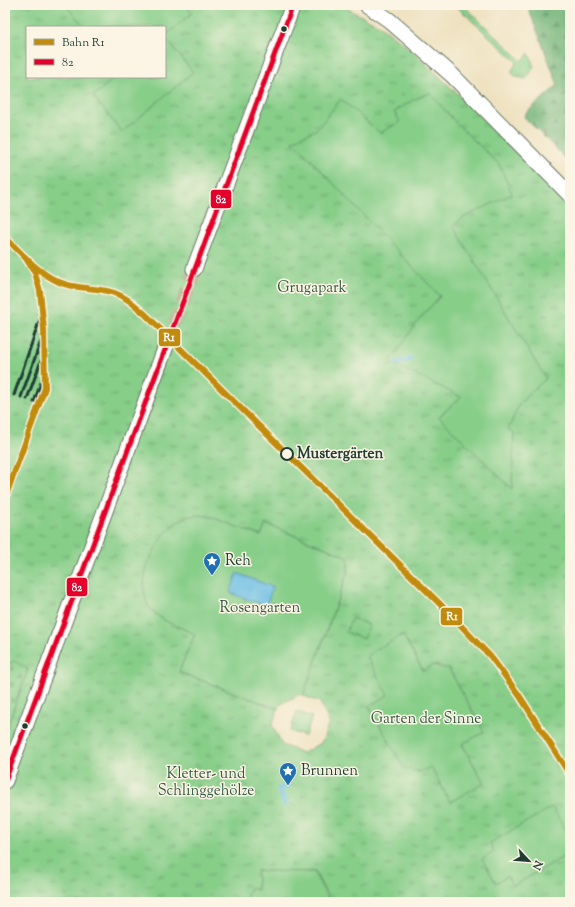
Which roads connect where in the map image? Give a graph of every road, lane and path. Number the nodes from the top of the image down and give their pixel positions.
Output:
1 (293, 5) edge
2 (367, 5) edge
3 (570, 195) edge
4 (194, 269) tunnel mouth
5 (166, 346) tunnel mouth
6 (5, 781) edge

1 - 4 street
2 - 3 street
5 - 6 street

